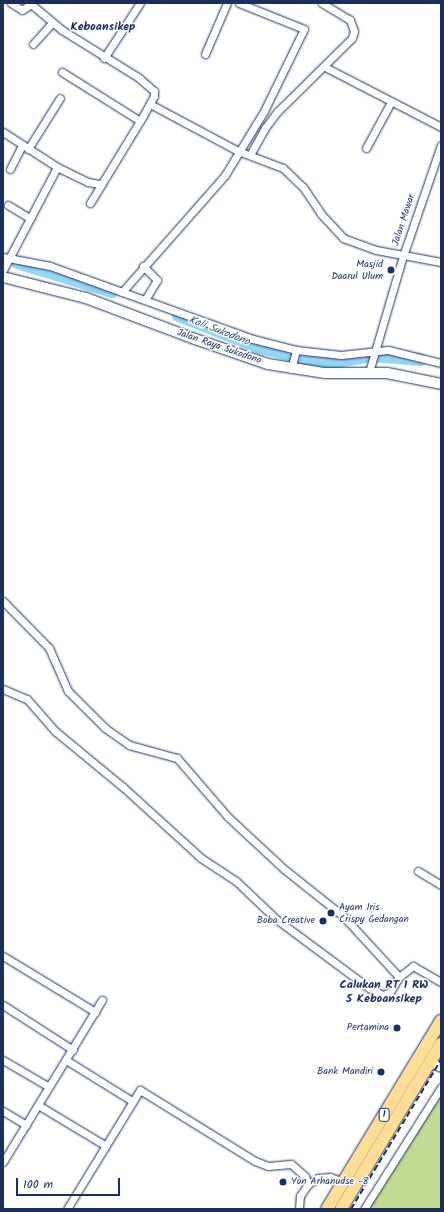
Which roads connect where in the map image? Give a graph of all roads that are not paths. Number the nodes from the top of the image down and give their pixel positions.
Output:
1 (11, 3) edge
2 (140, 3) edge
3 (227, 3) edge
4 (239, 3) edge
5 (322, 3) edge
6 (52, 23) junction
7 (33, 44) dead end
8 (204, 54) dead end
9 (104, 58) junction
10 (325, 67) junction
11 (62, 72) dead end
12 (60, 98) dead end
13 (391, 102) junction
14 (150, 104) junction
15 (140, 121) junction
16 (441, 127) edge
17 (3, 132) edge
18 (441, 146) edge
19 (25, 147) junction
20 (366, 148) dead end
21 (242, 153) junction
22 (56, 167) junction
23 (10, 169) dead end
24 (99, 184) junction
25 (90, 203) dead end
26 (8, 205) dead end
27 (30, 218) junction
28 (403, 256) junction
29 (7, 257) edge
30 (441, 262) edge
31 (143, 266) junction
32 (3, 270) edge
33 (3, 277) edge
34 (122, 292) junction
35 (145, 300) junction
36 (295, 351) junction
37 (374, 352) junction
38 (441, 363) edge
39 (292, 367) junction
40 (370, 369) junction
41 (441, 384) edge
42 (3, 601) edge
43 (3, 689) edge
44 (418, 871) dead end
45 (441, 885) edge
46 (3, 956) edge
47 (399, 977) junction
48 (441, 982) edge
49 (102, 1000) dead end
50 (3, 1004) edge
51 (95, 1012) junction
52 (441, 1021) edge
53 (72, 1050) junction
54 (432, 1052) edge
55 (3, 1060) edge
56 (66, 1060) junction
57 (441, 1067) edge
58 (49, 1087) junction
59 (441, 1087) edge
60 (132, 1101) junction
61 (38, 1105) junction
62 (3, 1111) edge
63 (26, 1125) junction
64 (106, 1146) junction
65 (3, 1160) edge
66 (344, 1182) junction
67 (308, 1184) junction
68 (67, 1209) edge
69 (299, 1209) edge
70 (328, 1209) edge
71 (341, 1209) edge
72 (364, 1209) edge

1 - 6 street
2 - 9 street
3 - 8 street
4 - 21 street
5 - 10 street
6 - 7 street
6 - 9 street
9 - 14 street
10 - 13 street
10 - 21 street
11 - 15 street
12 - 19 street
13 - 16 street
13 - 20 street
14 - 15 street
14 - 21 street
15 - 24 street
17 - 19 street
18 - 28 street, Jalan Mawar
19 - 22 street
19 - 23 street
21 - 28 street
21 - 31 street
22 - 24 street
22 - 27 street
24 - 25 street
26 - 27 street
27 - 29 street
28 - 30 street
28 - 37 street, Jalan Mawar
29 - 32 street
29 - 34 street
31 - 34 street
31 - 35 street
33 - 39 main road, Jalan Raya Sukodono
34 - 35 street
35 - 36 street
36 - 37 street
36 - 39 street
37 - 38 street
37 - 40 street, Jalan Mawar
39 - 40 main road, Jalan Raya Sukodono
40 - 41 main road, Jalan Raya Sukodono
42 - 47 street
43 - 47 street
44 - 45 street
46 - 51 street
47 - 48 street
49 - 51 street
50 - 53 street
51 - 53 street
52 - 54 highway, 1
53 - 56 street
54 - 57 street
54 - 66 highway, 1
54 - 71 highway, 1
55 - 58 street
56 - 58 street
56 - 60 street
58 - 61 street
59 - 72 street
60 - 64 street
60 - 67 street
61 - 63 street
61 - 64 street
62 - 63 street
63 - 65 street
64 - 68 street
66 - 67 street
66 - 70 highway, 1
67 - 69 street

